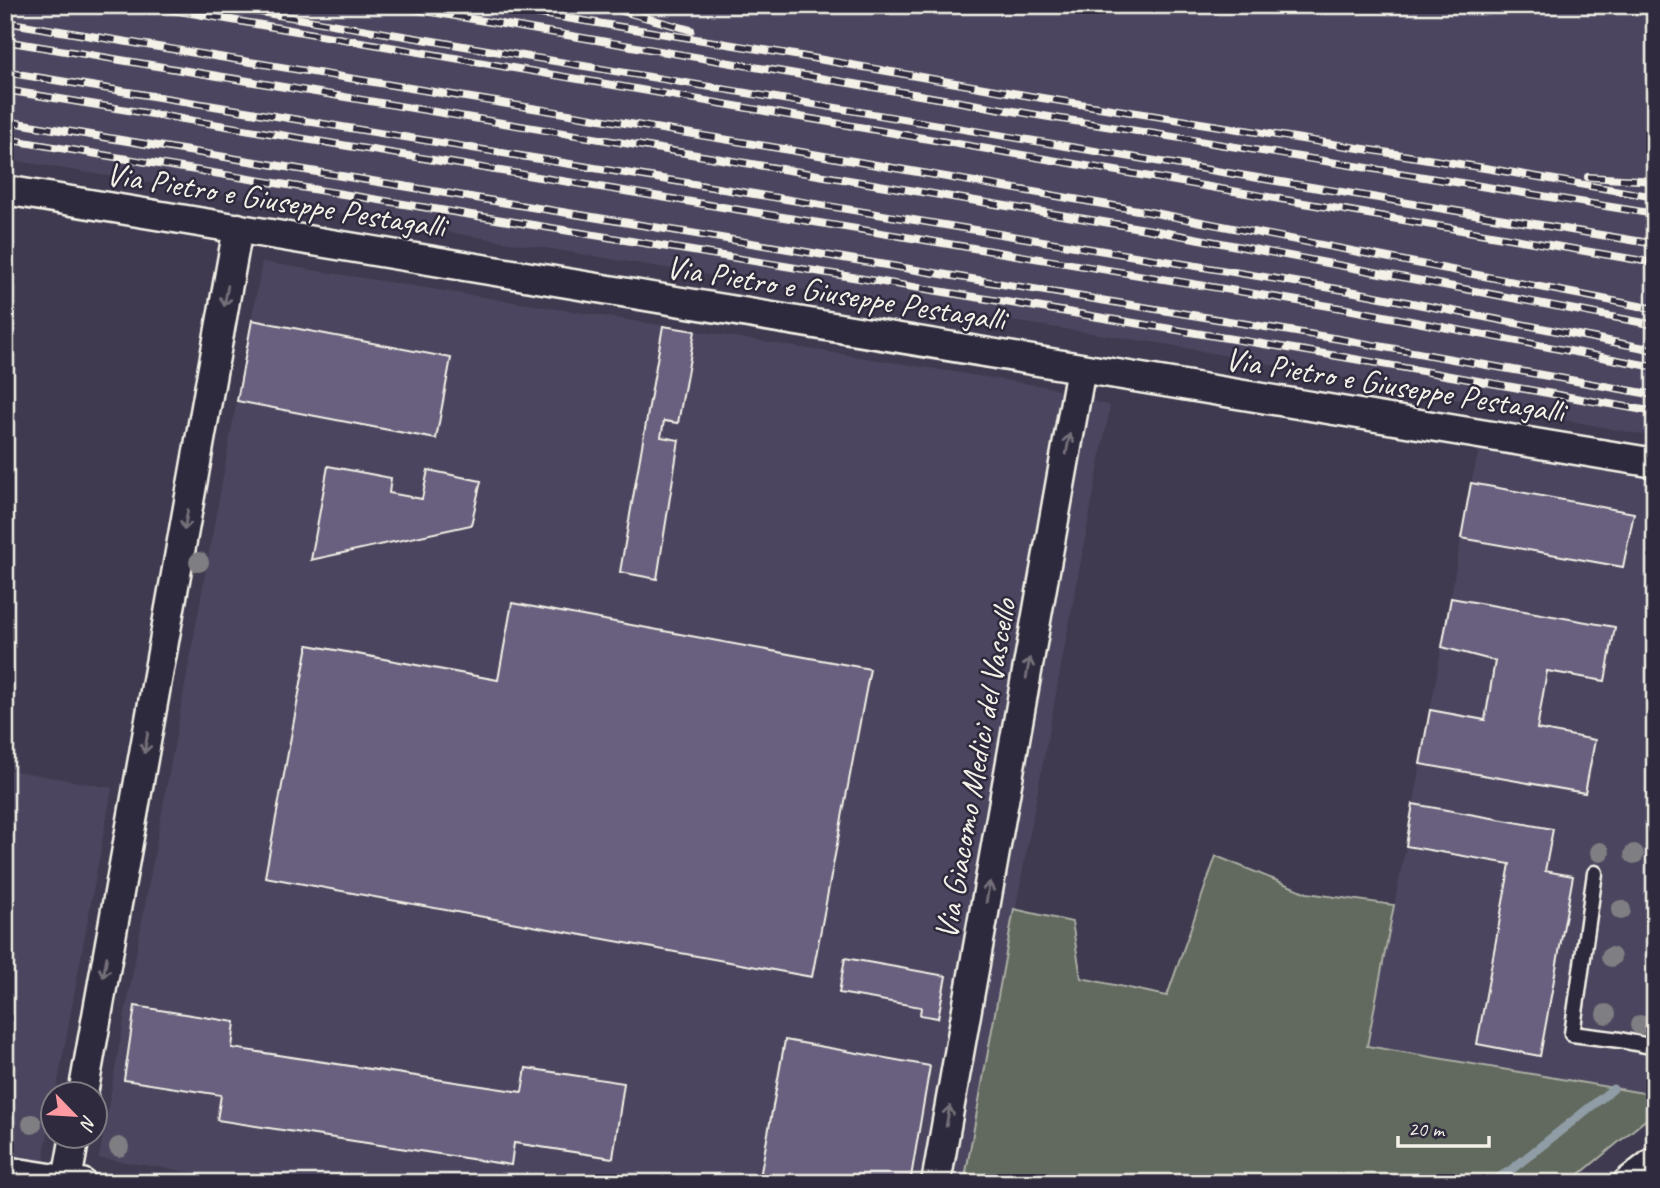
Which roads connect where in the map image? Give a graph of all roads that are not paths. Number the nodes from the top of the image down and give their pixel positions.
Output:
1 (5, 190) edge
2 (238, 229) junction
3 (1081, 368) junction
4 (1655, 463) edge
5 (1595, 873) dead end
6 (1655, 1047) edge
7 (86, 1080) edge
8 (74, 1150) edge
9 (1655, 1161) edge
10 (5, 1171) edge
11 (73, 1182) edge
12 (936, 1183) edge
13 (1627, 1183) edge

1 - 2 street, Via Pietro e Giuseppe Pestagalli
2 - 3 street, Via Pietro e Giuseppe Pestagalli
2 -> 7 street
3 - 4 street, Via Pietro e Giuseppe Pestagalli
12 -> 3 street, Via Giacomo Medici del Vascello
5 - 6 lane
8 - 11 street
9 - 13 street
10 - 11 street

